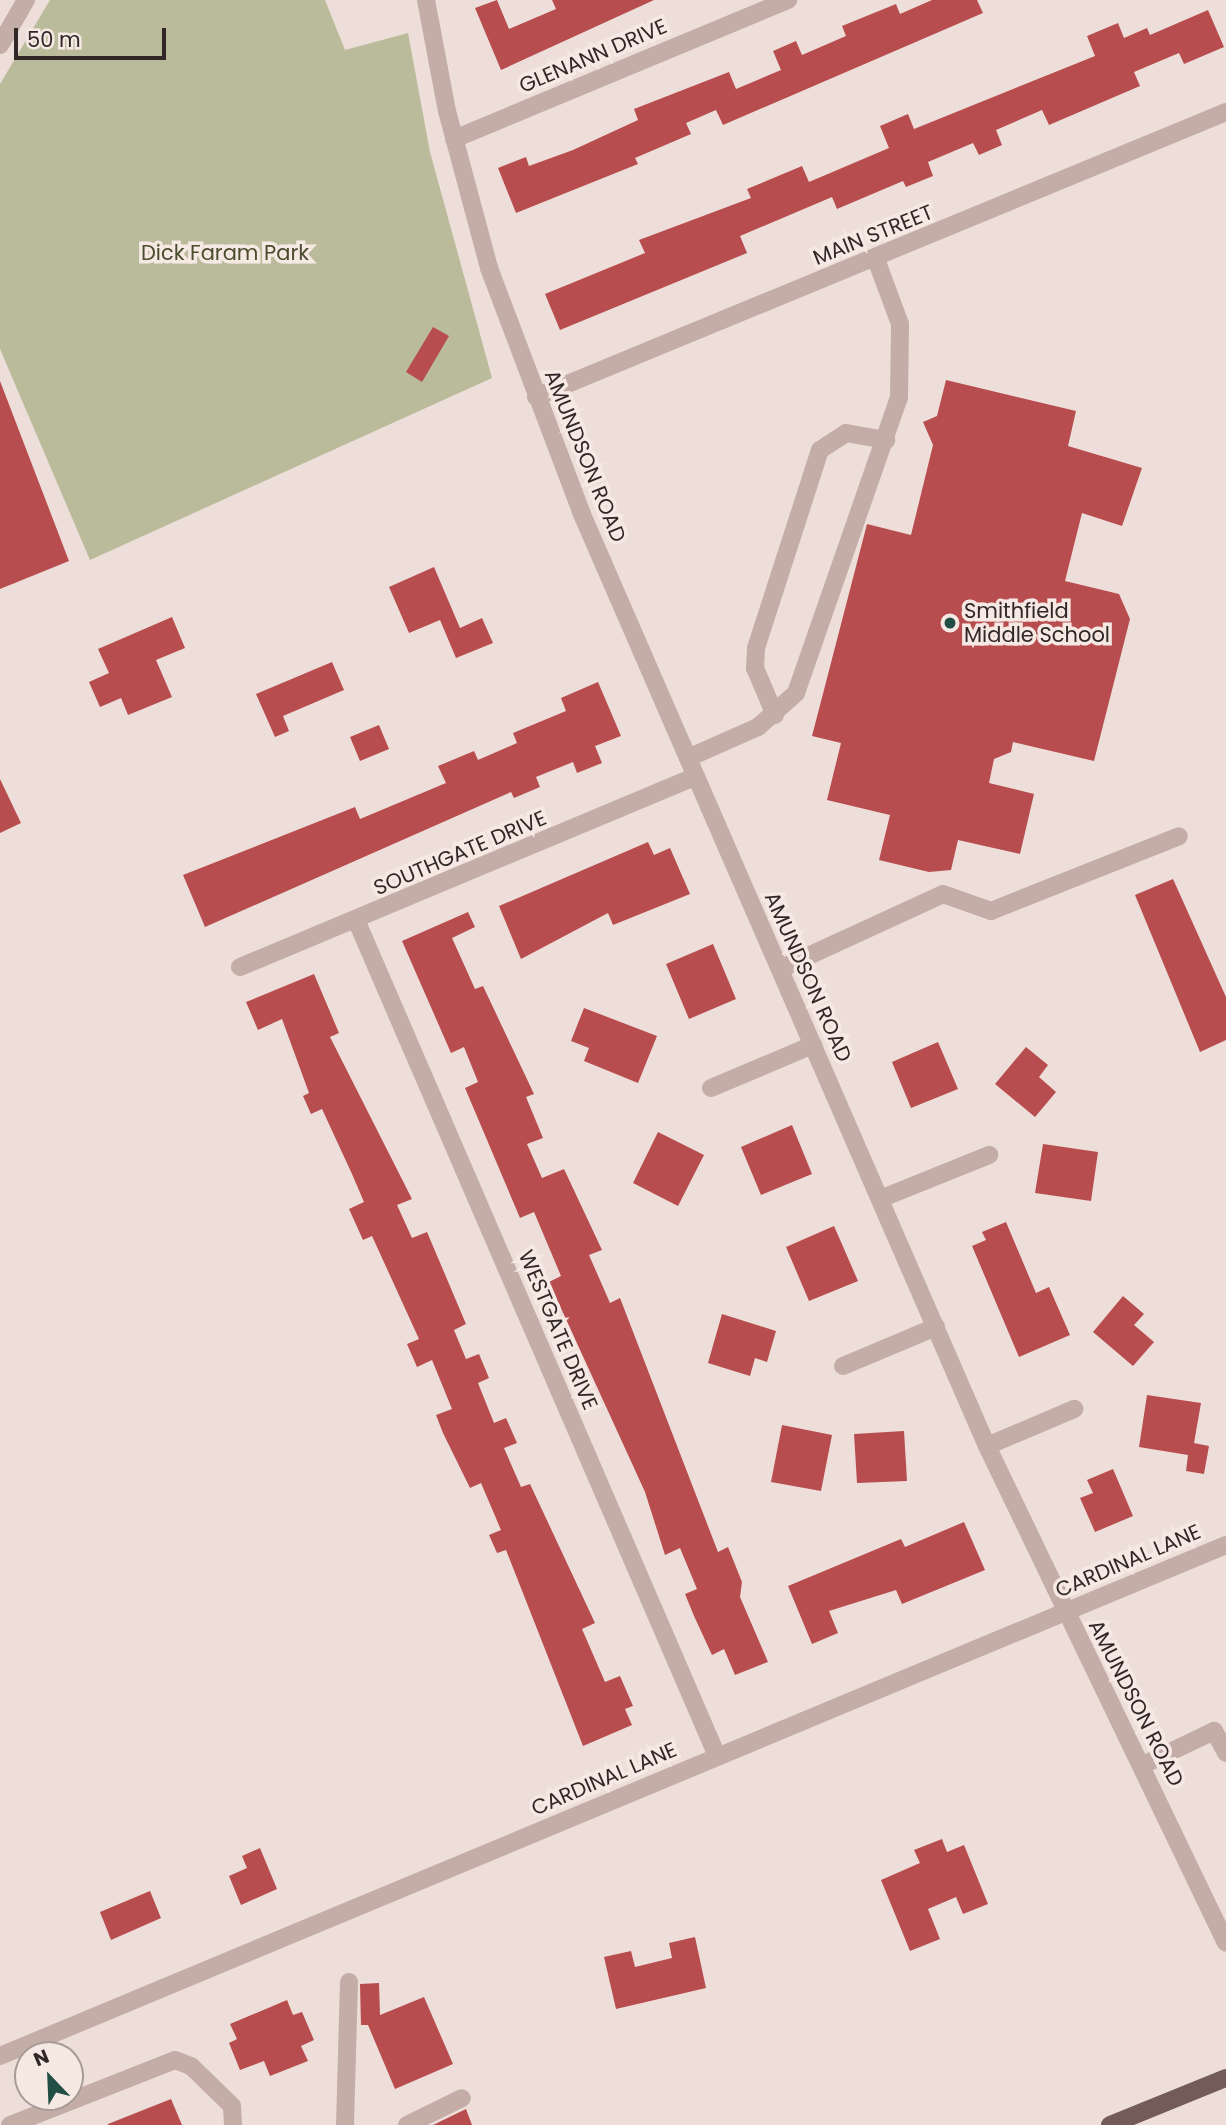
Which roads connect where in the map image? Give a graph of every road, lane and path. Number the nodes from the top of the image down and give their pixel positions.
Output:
1 (26, 0) edge
2 (426, 0) edge
3 (788, 0) edge
4 (0, 45) edge
5 (1226, 112) edge
6 (454, 139) junction
7 (876, 259) junction
8 (536, 397) junction
9 (886, 440) junction
10 (775, 715) junction
11 (688, 758) junction
12 (696, 776) junction
13 (1179, 836) dead end
14 (357, 922) junction
15 (240, 967) dead end
16 (780, 969) junction
17 (813, 1045) junction
18 (711, 1088) dead end
19 (989, 1155) dead end
20 (880, 1199) junction
21 (936, 1327) junction
22 (842, 1366) dead end
23 (1074, 1409) dead end
24 (988, 1446) junction
25 (1226, 1545) edge
26 (1064, 1612) junction
27 (1226, 1753) edge
28 (718, 1756) junction
29 (1143, 1765) junction
30 (1226, 1943) edge
31 (349, 1982) dead end
32 (0, 2056) edge
33 (1226, 2078) edge
34 (462, 2098) dead end
35 (10, 2125) edge
36 (233, 2125) edge
37 (345, 2125) edge
38 (407, 2125) edge
39 (1110, 2125) edge

1 - 4 street
2 - 6 street, AMUNDSON ROAD
3 - 6 street, GLENANN DRIVE
5 - 7 street, MAIN STREET
6 - 8 street, AMUNDSON ROAD
7 - 8 street, MAIN STREET
7 - 9 street
8 - 11 street, AMUNDSON ROAD
9 - 10 street
9 - 10 street
10 - 11 street
11 - 12 street, AMUNDSON ROAD
12 - 14 street, SOUTHGATE DRIVE
12 - 16 street, AMUNDSON ROAD
13 - 16 street
14 - 15 street, SOUTHGATE DRIVE
14 - 28 street, WESTGATE DRIVE
16 - 17 street, AMUNDSON ROAD
17 - 18 street
17 - 20 street, AMUNDSON ROAD
19 - 20 street
20 - 21 street, AMUNDSON ROAD
21 - 22 street
21 - 24 street, AMUNDSON ROAD
23 - 24 street
24 - 26 street, AMUNDSON ROAD
25 - 26 street, CARDINAL LANE
26 - 28 street, CARDINAL LANE
26 - 29 street, AMUNDSON ROAD
27 - 29 street
28 - 32 street, CARDINAL LANE
29 - 30 street, AMUNDSON ROAD
31 - 37 street
33 - 39 main road
34 - 38 street
35 - 36 street

